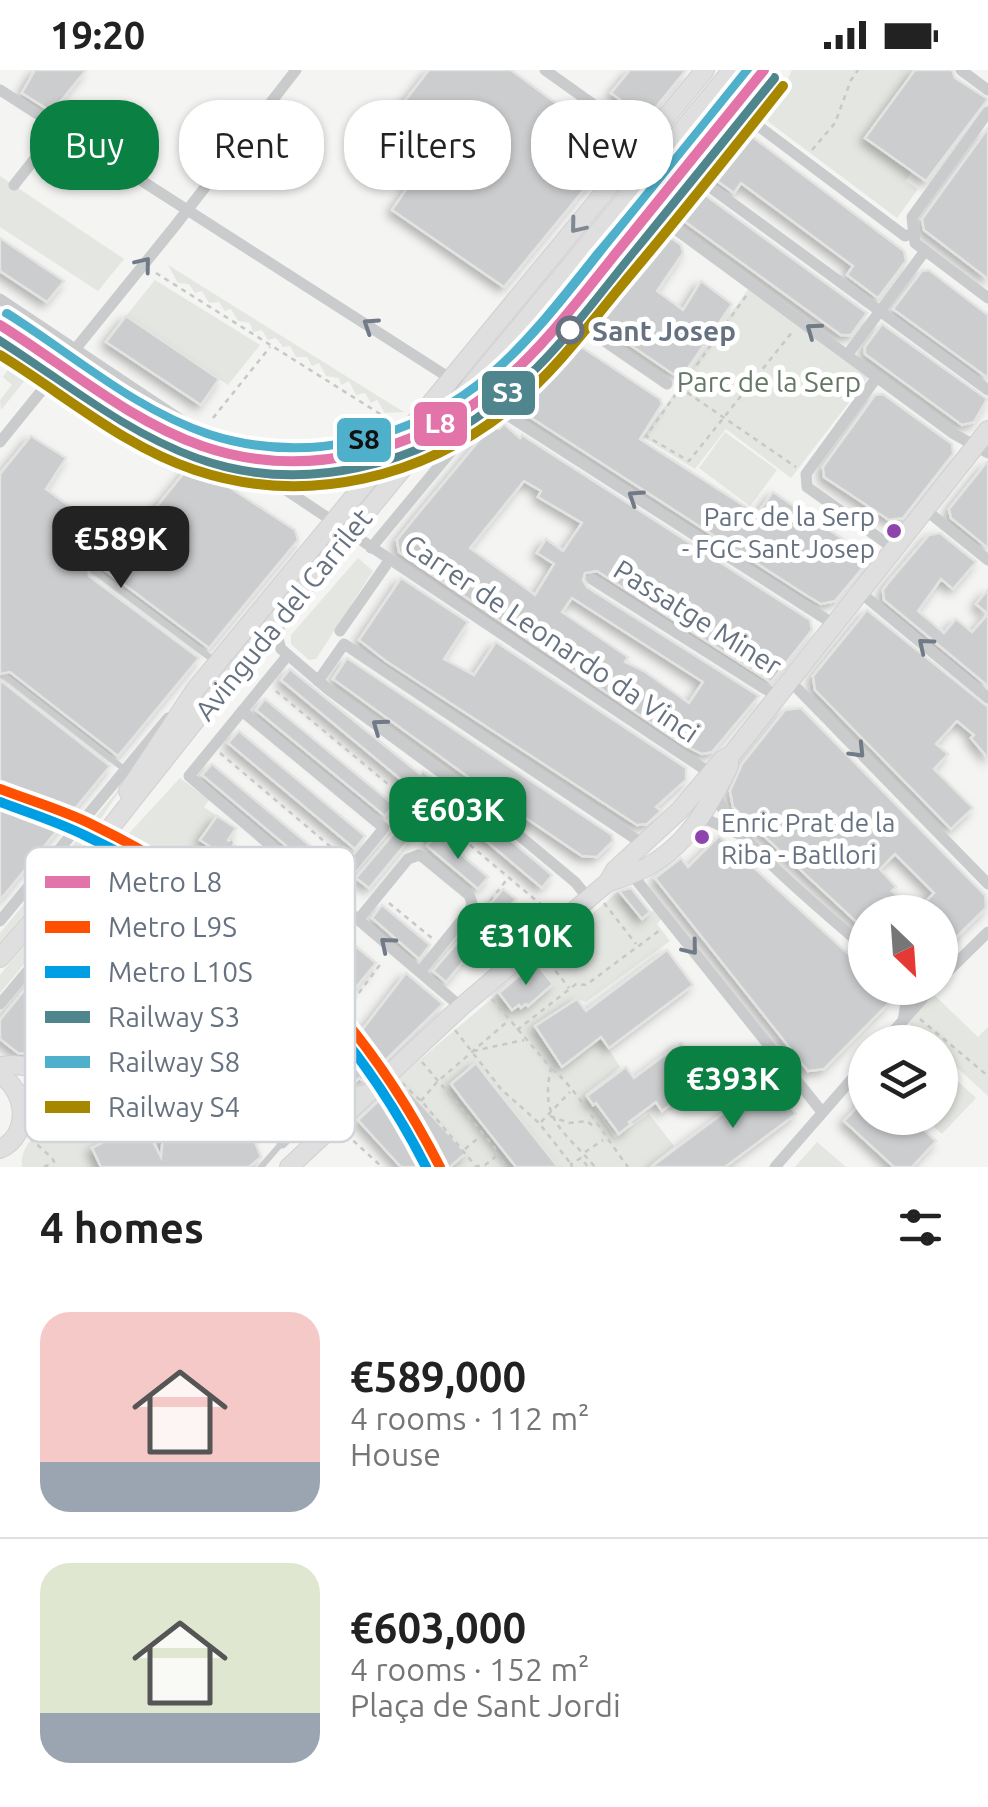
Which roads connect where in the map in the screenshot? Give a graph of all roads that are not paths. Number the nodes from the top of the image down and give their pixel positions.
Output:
1 (296, 70) edge
2 (545, 70) edge
3 (706, 70) edge
4 (732, 70) edge
5 (764, 70) edge
6 (961, 70) edge
7 (0, 90) edge
8 (988, 90) edge
9 (587, 100) edge
10 (30, 108) edge
11 (673, 110) edge
12 (988, 112) edge
13 (744, 116) dead end
14 (673, 141) edge
15 (30, 164) edge
16 (695, 176) dead end
17 (14, 184) dead end
18 (159, 189) edge
19 (607, 190) edge
20 (633, 190) edge
21 (638, 190) edge
22 (189, 208) junction
23 (648, 209) junction
24 (918, 242) junction
25 (988, 298) edge
26 (0, 299) edge
27 (882, 307) junction
28 (562, 312) junction
29 (75, 350) junction
30 (847, 355) junction
31 (876, 377) junction
32 (452, 378) junction
33 (667, 384) dead end
34 (468, 389) junction
35 (988, 390) edge
36 (495, 407) junction
37 (988, 430) edge
38 (0, 442) edge
39 (983, 450) edge
40 (927, 511) junction
41 (333, 522) junction
42 (350, 534) junction
43 (371, 548) junction
44 (896, 550) junction
45 (988, 560) edge
46 (386, 565) dead end
47 (93, 570) dead end
48 (592, 579) dead end
49 (861, 592) junction
50 (282, 615) junction
51 (835, 625) junction
52 (342, 638) junction
53 (288, 655) junction
54 (217, 663) junction
55 (6, 677) dead end
56 (318, 681) junction
57 (790, 682) junction
58 (195, 690) junction
59 (778, 697) junction
60 (988, 698) edge
61 (242, 710) junction
62 (729, 762) junction
63 (125, 770) junction
64 (710, 774) junction
65 (716, 794) junction
66 (702, 816) junction
67 (662, 826) junction
68 (745, 837) junction
69 (641, 846) junction
70 (62, 847) edge
71 (87, 847) edge
72 (94, 847) edge
73 (271, 847) edge
74 (355, 863) edge
75 (636, 870) junction
76 (608, 882) junction
77 (988, 884) edge
78 (25, 892) edge
79 (596, 901) junction
80 (355, 918) edge
81 (358, 920) junction
82 (0, 922) edge
83 (25, 928) edge
84 (848, 932) edge
85 (988, 932) edge
86 (0, 958) edge
87 (958, 962) edge
88 (420, 972) junction
89 (25, 974) edge
90 (0, 1004) edge
91 (906, 1005) edge
92 (917, 1005) edge
93 (461, 1006) junction
94 (903, 1021) junction
95 (899, 1025) edge
96 (0, 1066) edge
97 (25, 1068) edge
98 (0, 1075) edge
99 (848, 1083) edge
100 (363, 1095) junction
101 (355, 1097) edge
102 (25, 1098) edge
103 (21, 1103) junction
104 (355, 1104) edge
105 (822, 1112) junction
106 (310, 1142) edge
107 (14, 1143) edge
108 (282, 1143) edge
109 (12, 1167) edge
110 (261, 1167) edge
111 (289, 1167) edge
112 (774, 1167) edge

1 - 22 street
2 - 9 street
3 - 11 main road, Avinguda del Carrilet
4 - 14 main road, Avinguda del Carrilet
5 - 23 street, Avinguda del Carrilet
6 - 8 street
7 - 10 street
12 - 24 street
13 - 24 street
15 - 17 street
16 - 27 street
18 - 22 street
19 -> 32 main road, Avinguda del Carrilet
20 - 34 main road, Avinguda del Carrilet
21 - 23 street
29 -> 22 street
32 -> 22 street
23 - 28 street, Avinguda del Carrilet
30 -> 23 street
24 - 25 street
24 - 27 street
26 - 29 street, Carrer de Leonardo da Vinci
27 - 30 street
27 - 35 street
28 - 33 street
28 - 36 street, Avinguda del Carrilet
29 - 38 street
29 - 41 street, Carrer de Leonardo da Vinci
30 - 31 street
31 - 39 street
31 - 44 street
32 - 34 street
32 - 41 main road, Avinguda del Carrilet
34 - 36 street
34 - 42 main road, Avinguda del Carrilet
36 - 43 street, Avinguda del Carrilet
51 -> 36 street
37 - 39 main road
39 - 40 main road
40 - 44 main road
40 - 45 street
41 - 42 street, Carrer de Leonardo da Vinci
41 - 54 main road, Avinguda del Carrilet
42 - 43 street, Carrer de Leonardo da Vinci
42 - 50 main road, Avinguda del Carrilet
43 - 64 street, Carrer de Leonardo da Vinci
44 - 49 main road
46 - 52 street, Avinguda del Carrilet
47 - 54 lane
48 - 59 street, Passatge Miner
49 - 51 main road
60 -> 49 street
50 - 53 street
50 - 72 main road, Avinguda del Carrilet
51 - 57 main road
52 - 56 street, Avinguda del Carrilet
52 - 69 street
53 - 56 street
53 - 61 street, Avinguda del Carrilet
54 - 58 main road, Avinguda del Carrilet
55 - 63 lane
79 -> 56 street
57 - 59 main road
57 -> 77 street
58 - 63 street, Avinguda del Carrilet
58 - 71 main road, Avinguda del Carrilet
59 - 62 main road
61 - 73 street, Avinguda del Carrilet
61 - 74 street
62 - 64 main road
62 - 65 main road
63 - 70 street, Avinguda del Carrilet
64 - 67 main road
65 - 66 main road
65 - 68 street
66 - 67 street
66 - 68 street
66 - 75 main road
67 - 69 main road
68 - 84 street
69 - 75 street
69 - 76 main road
75 - 76 main road
75 -> 105 street
76 - 79 main road
78 - 82 street, Avinguda del Carrilet
79 - 93 main road
80 - 81 street
88 -> 81 street
81 - 88 street
83 - 86 main road, Avinguda del Carrilet
85 - 87 street
88 - 93 street
89 - 90 street
91 - 94 street
92 - 94 street
93 - 100 main road
94 - 95 street
96 - 97 main road
98 - 103 main road
99 - 105 street
100 - 101 main road
100 - 104 main road
102 - 103 main road
103 - 107 main road
105 - 112 street
106 - 111 main road
107 - 109 main road
108 - 110 lane

